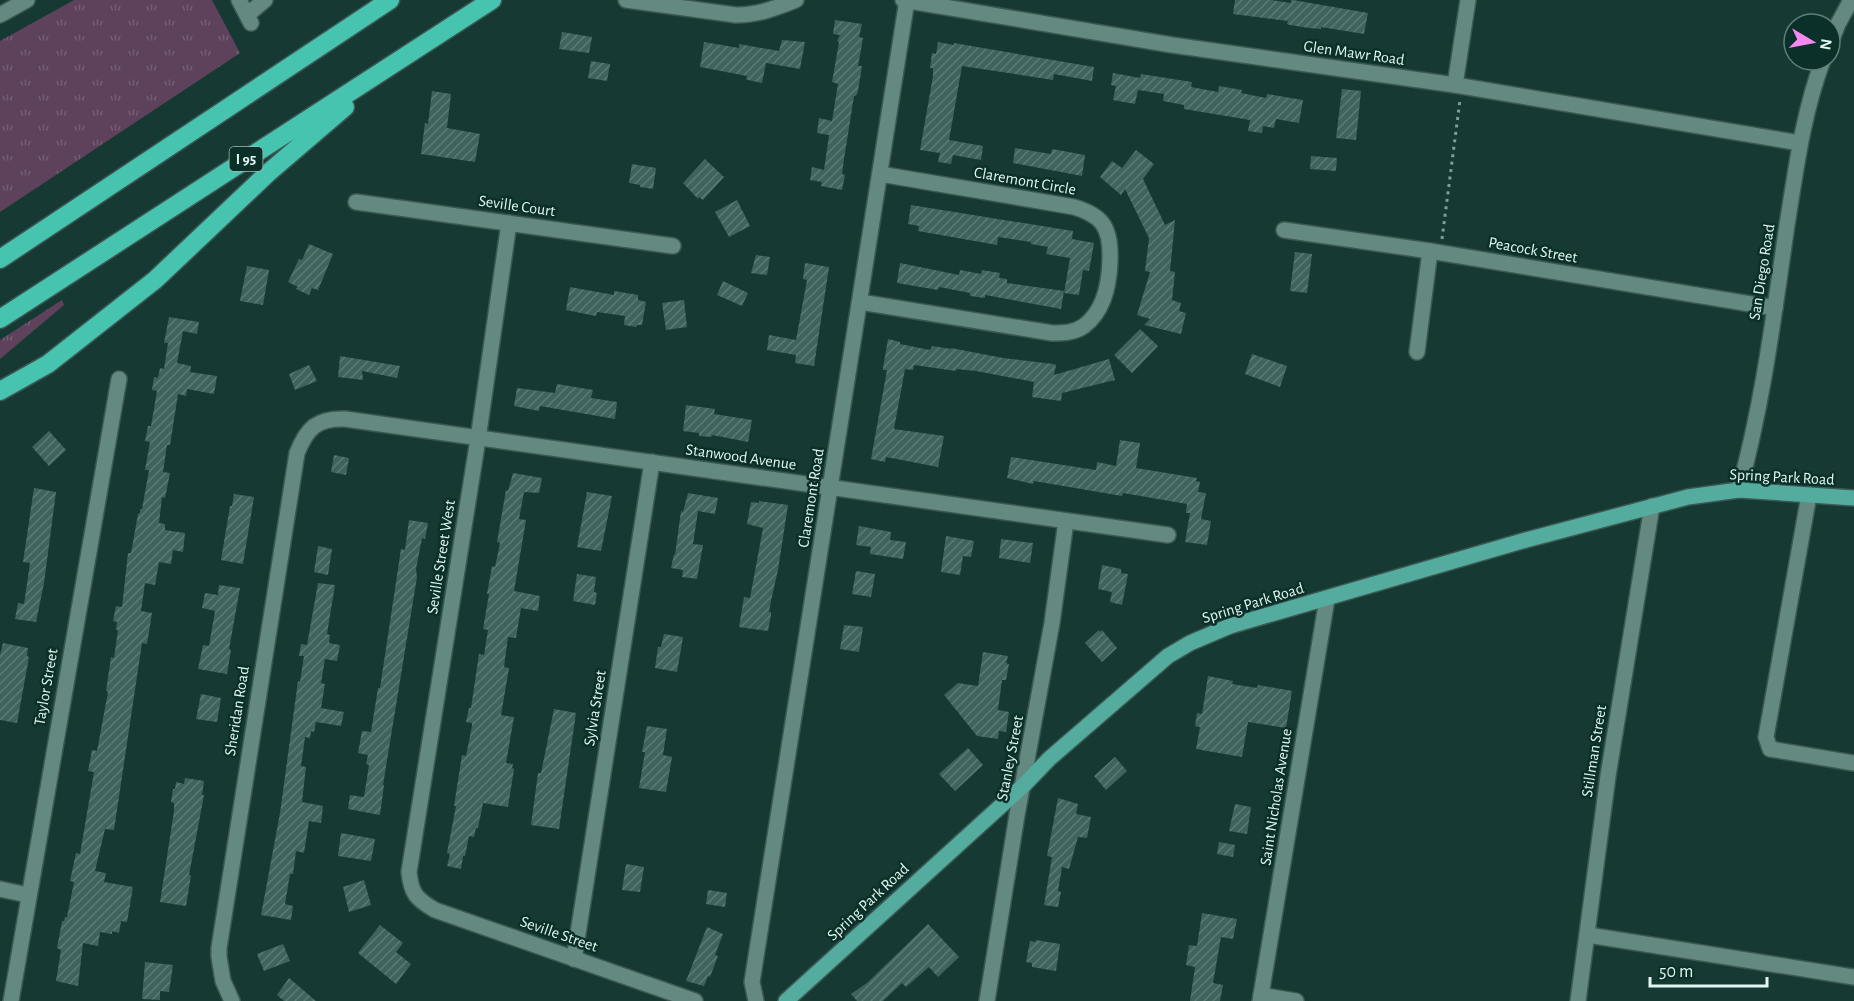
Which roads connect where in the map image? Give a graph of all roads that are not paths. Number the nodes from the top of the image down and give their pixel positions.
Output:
1 (27, 0) edge
2 (239, 0) edge
3 (265, 0) edge
4 (390, 0) edge
5 (492, 0) edge
6 (626, 0) edge
7 (796, 0) edge
8 (906, 0) edge
9 (1468, 0) edge
10 (1851, 0) edge
11 (0, 15) edge
12 (1842, 17) edge
13 (395, 63) junction
14 (1819, 72) edge
15 (1458, 86) junction
16 (1800, 143) junction
17 (880, 174) junction
18 (356, 202) dead end
19 (62, 217) junction
20 (509, 223) junction
21 (1284, 230) dead end
22 (0, 245) edge
23 (673, 246) dead end
24 (1435, 251) junction
25 (0, 259) edge
26 (861, 302) junction
27 (1775, 308) junction
28 (0, 319) edge
29 (1417, 352) dead end
30 (119, 379) dead end
31 (0, 391) edge
32 (310, 429) joint
33 (478, 439) junction
34 (652, 462) junction
35 (831, 488) junction
36 (1739, 490) junction
37 (1809, 495) junction
38 (1854, 498) edge
39 (1652, 506) junction
40 (1066, 521) junction
41 (1168, 535) dead end
42 (1327, 598) junction
43 (1854, 763) edge
44 (1024, 785) junction
45 (0, 889) edge
46 (28, 895) junction
47 (414, 895) joint
48 (1588, 935) junction
49 (574, 958) junction
50 (1854, 977) edge
51 (1260, 998) edge
52 (11, 1001) edge
53 (232, 1001) edge
54 (695, 1001) edge
55 (756, 1001) edge
56 (786, 1001) edge
57 (987, 1001) edge
58 (1296, 1001) edge
59 (1578, 1001) edge

1 - 11 street
2 - 3 street
4 - 19 highway
5 - 13 highway, I 95
6 - 7 street
8 - 15 street, Glen Mawr Road
8 - 17 street, Claremont Road
9 - 15 street
10 - 12 street
13 - 28 highway, I 95
13 - 31 highway
14 - 16 street, San Diego Road
15 - 16 street, Glen Mawr Road
16 - 27 street, San Diego Road
17 - 26 street, Claremont Road
17 - 26 street, Claremont Circle
18 - 20 street, Seville Court
19 - 22 highway
19 - 25 highway
20 - 23 street, Seville Court
20 - 33 street, Seville Street West
21 - 24 street, Peacock Street
24 - 27 street, Peacock Street
24 - 29 street
26 - 35 street, Claremont Road
27 - 36 street, San Diego Road
30 - 46 street, Taylor Street
32 - 33 street, Stanwood Avenue
32 - 53 street, Sheridan Road
33 - 34 street, Stanwood Avenue
33 - 47 street, Seville Street West
34 - 35 street, Stanwood Avenue
34 - 49 street, Sylvia Street
35 - 40 street, Stanwood Avenue
35 - 55 street, Claremont Road
36 - 37 main road, Spring Park Road
36 - 39 main road, Spring Park Road
37 - 38 main road, Spring Park Road
37 - 43 street
39 - 42 main road, Spring Park Road
39 - 48 street, Stillman Street
40 - 41 street, Stanwood Avenue
40 - 44 street, Stanley Street
42 - 44 main road, Spring Park Road
42 - 51 street, Saint Nicholas Avenue
44 - 56 main road, Spring Park Road
44 - 57 street, Stanley Street
45 - 46 street
46 - 52 street, Taylor Street
47 - 49 street, Seville Street
48 - 50 street
48 - 59 street, Stillman Street
49 - 54 street, Seville Street
51 - 58 street

